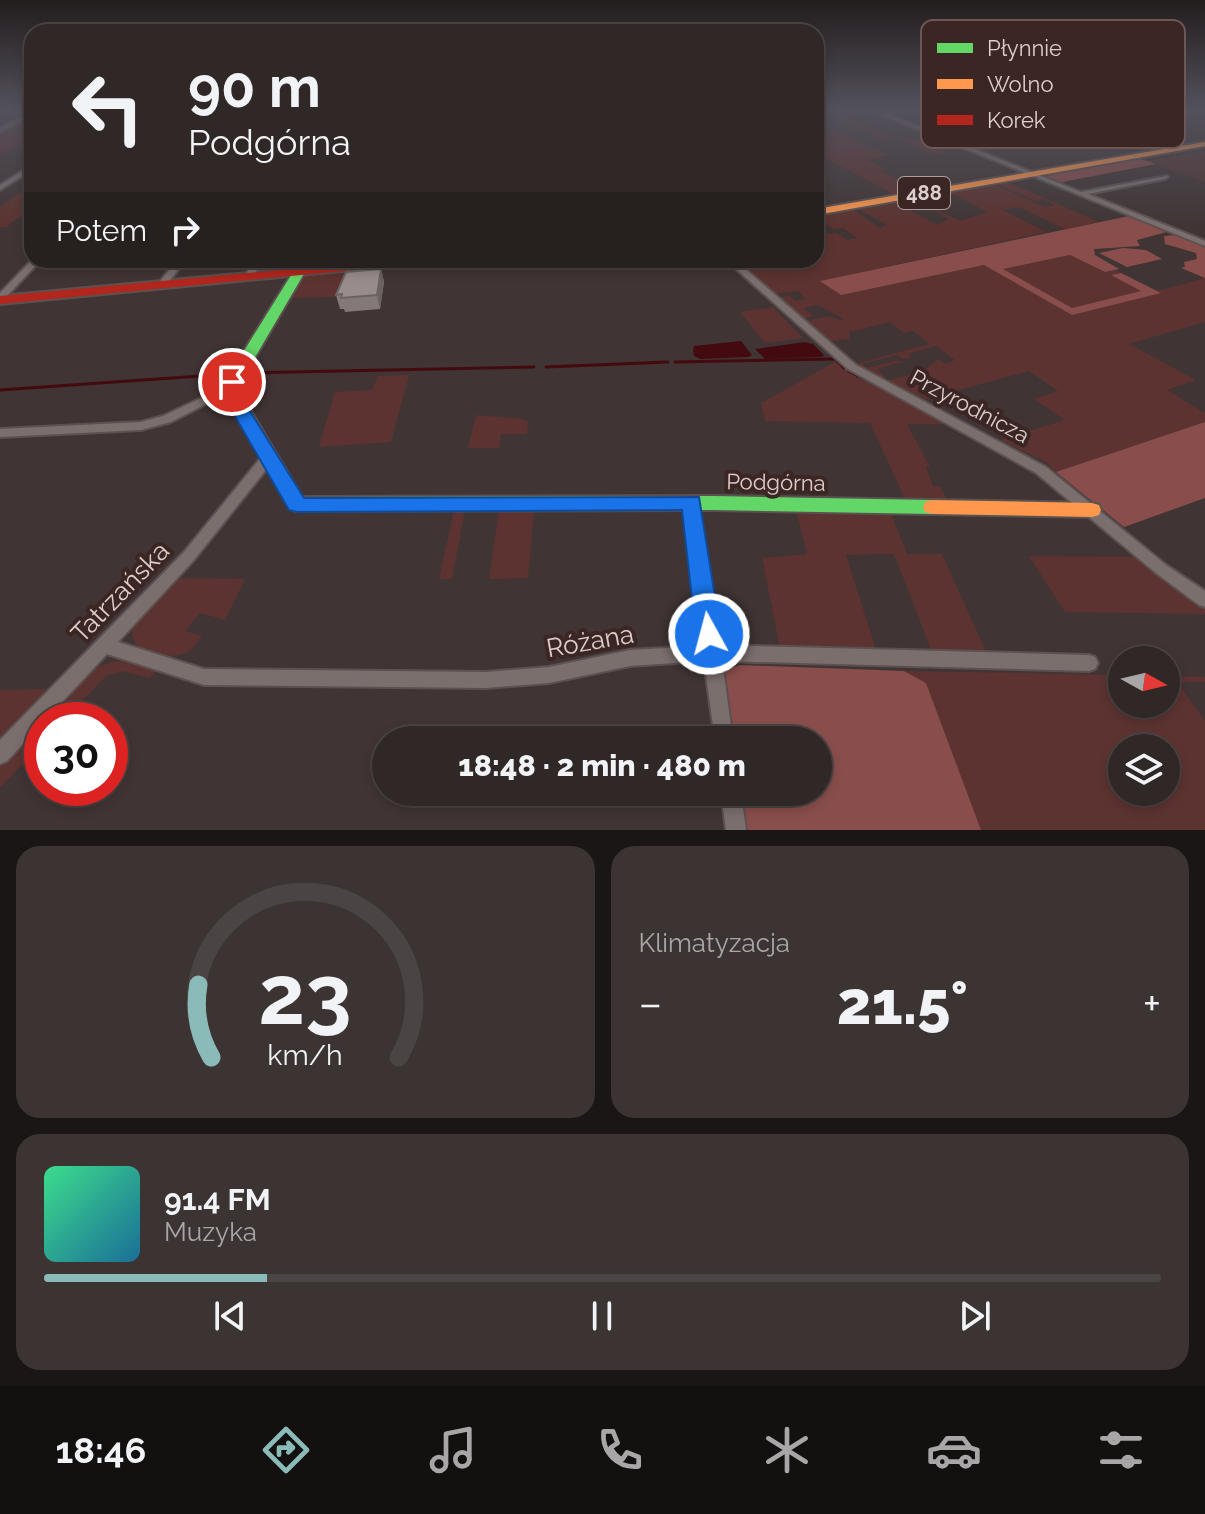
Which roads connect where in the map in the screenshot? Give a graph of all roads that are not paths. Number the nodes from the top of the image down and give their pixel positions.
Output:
1 (969, 149) edge
2 (1178, 149) edge
3 (24, 172) edge
4 (1032, 174) junction
5 (1165, 177) dead end
6 (0, 188) edge
7 (1080, 194) junction
8 (824, 211) edge
9 (1205, 244) edge
10 (29, 268) edge
11 (175, 268) edge
12 (254, 268) edge
13 (341, 268) edge
14 (739, 268) edge
15 (299, 272) junction
16 (250, 276) junction
17 (163, 284) junction
18 (0, 299) edge
19 (229, 388) junction
20 (0, 433) edge
21 (268, 458) junction
22 (691, 502) junction
23 (1092, 510) junction
24 (1198, 587) edge
25 (1205, 600) edge
26 (104, 645) junction
27 (711, 653) junction
28 (1089, 663) dead end
29 (722, 726) edge
30 (0, 754) edge
31 (733, 806) edge
32 (736, 830) edge

1 - 4 street
2 - 4 main road, 488
3 - 6 street
4 - 7 street
4 - 8 main road, 488
5 - 7 street
7 - 9 street
10 - 18 street
11 - 17 street
12 - 16 street
13 - 15 main road
14 - 23 street, Przyrodnicza
15 - 16 main road
15 - 19 main road
16 - 17 main road
17 - 18 main road
19 - 20 street
19 - 21 main road, Podgórna
21 - 22 main road, Podgórna
21 - 26 street, Tatrzańska
22 - 23 main road, Podgórna
22 - 27 street
23 - 24 street, Przyrodnicza
24 - 25 street, Przyrodnicza
26 - 27 street, Różana
26 - 30 street, Tatrzańska
27 - 28 street, Różana
27 - 29 street
31 - 32 street

